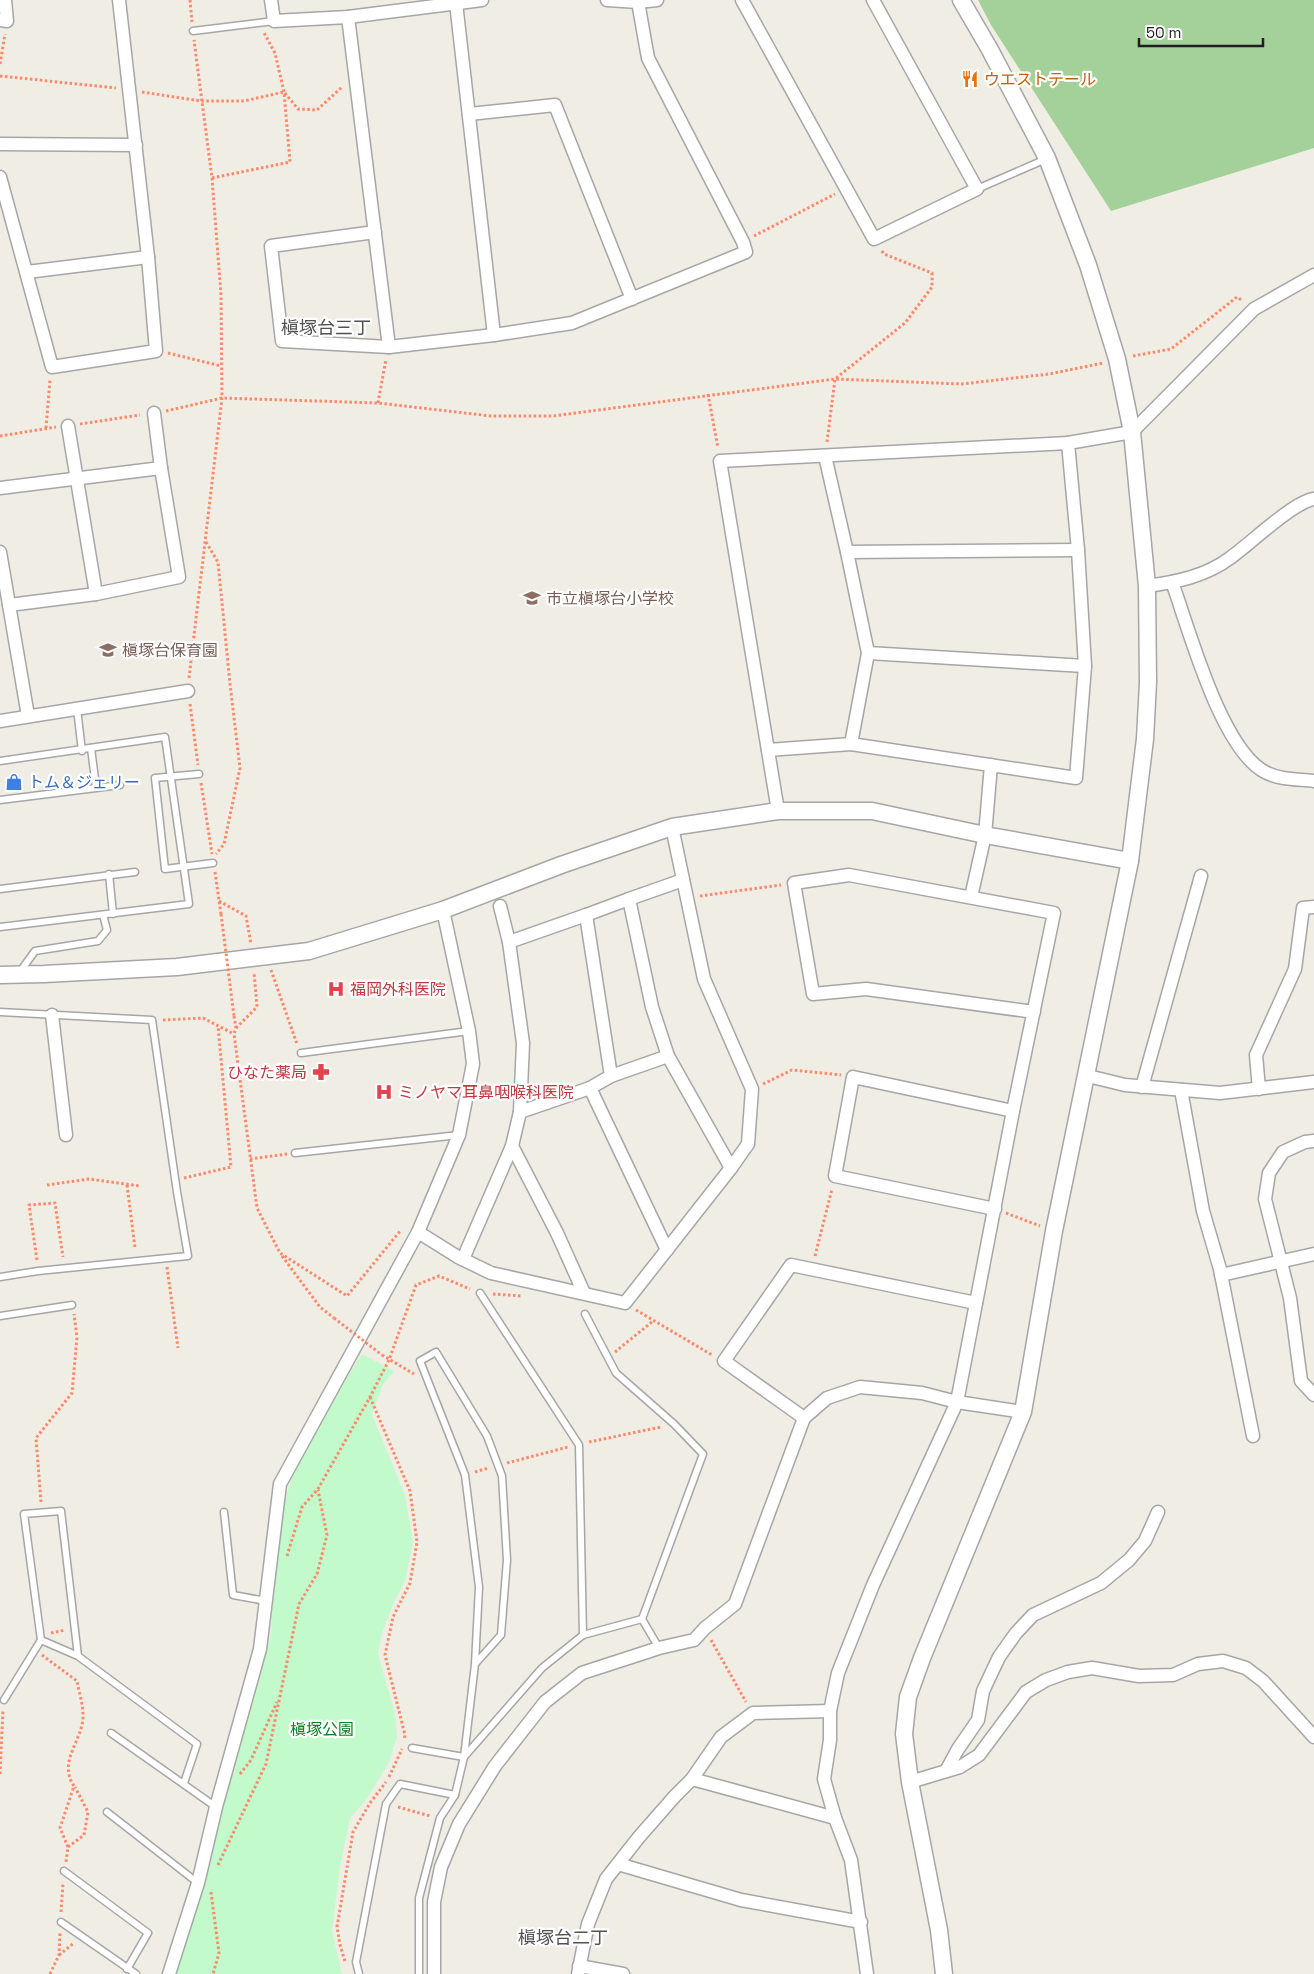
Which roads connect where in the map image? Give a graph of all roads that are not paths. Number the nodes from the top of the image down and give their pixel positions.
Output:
1 (5, 0) edge
2 (119, 0) edge
3 (271, 0) edge
4 (482, 0) edge
5 (607, 0) edge
6 (658, 0) edge
7 (742, 0) edge
8 (872, 0) edge
9 (961, 0) edge
10 (638, 2) junction
11 (456, 4) junction
12 (348, 17) junction
13 (4, 21) edge
14 (274, 21) junction
15 (193, 31) road end
16 (469, 114) junction
17 (0, 144) edge
18 (136, 145) junction
19 (1047, 158) junction
20 (0, 177) edge
21 (977, 189) junction
22 (374, 232) junction
23 (148, 257) junction
24 (27, 272) junction
25 (1314, 275) edge
26 (632, 299) junction
27 (494, 335) junction
28 (388, 346) junction
29 (154, 413) road end
30 (68, 426) road end
31 (1132, 432) junction
32 (1068, 443) junction
33 (825, 456) junction
34 (160, 468) junction
35 (76, 479) junction
36 (0, 488) edge
37 (1314, 499) edge
38 (1078, 550) junction
39 (0, 552) edge
40 (848, 552) junction
41 (1172, 582) junction
42 (1148, 586) junction
43 (96, 594) junction
44 (9, 604) junction
45 (868, 653) junction
46 (1085, 666) junction
47 (188, 691) road end
48 (77, 709) junction
49 (28, 716) junction
50 (0, 721) edge
51 (851, 744) junction
52 (91, 748) junction
53 (768, 750) junction
54 (82, 751) junction
55 (0, 761) edge
56 (991, 765) junction
57 (200, 774) road end
58 (171, 776) junction
59 (1314, 781) edge
60 (120, 785) dead end
61 (96, 787) junction
62 (0, 800) edge
63 (778, 812) junction
64 (672, 827) junction
65 (985, 835) junction
66 (1130, 861) junction
67 (213, 862) road end
68 (184, 866) junction
69 (135, 872) dead end
70 (109, 874) junction
71 (1201, 876) dead end
72 (683, 880) junction
73 (0, 889) edge
74 (971, 897) junction
75 (630, 899) junction
76 (500, 906) dead end
77 (1314, 907) edge
78 (443, 910) junction
79 (113, 914) junction
80 (586, 914) junction
81 (103, 915) junction
82 (0, 927) edge
83 (509, 942) junction
84 (18, 974) junction
85 (0, 975) edge
86 (0, 1012) edge
87 (1034, 1012) junction
88 (52, 1015) junction
89 (469, 1031) junction
90 (301, 1053) road end
91 (668, 1056) junction
92 (611, 1076) junction
93 (1088, 1076) junction
94 (1314, 1082) edge
95 (1142, 1087) junction
96 (590, 1088) junction
97 (1259, 1089) junction
98 (1181, 1090) junction
99 (1014, 1111) junction
100 (520, 1112) junction
101 (66, 1134) dead end
102 (459, 1135) junction
103 (1314, 1141) edge
104 (512, 1146) junction
105 (295, 1153) road end
106 (731, 1168) junction
107 (995, 1209) junction
108 (418, 1232) junction
109 (667, 1250) junction
110 (1314, 1254) edge
111 (463, 1259) junction
112 (1281, 1261) junction
113 (1221, 1275) junction
114 (0, 1277) edge
115 (480, 1293) dead end
116 (584, 1293) junction
117 (976, 1303) junction
118 (72, 1306) road end
119 (585, 1314) dead end
120 (0, 1316) edge
121 (1314, 1395) edge
122 (957, 1402) junction
123 (1023, 1412) junction
124 (804, 1418) junction
125 (1253, 1436) dead end
126 (224, 1512) dead end
127 (1158, 1512) dead end
128 (266, 1601) junction
129 (642, 1619) junction
130 (583, 1635) junction
131 (41, 1638) junction
132 (659, 1648) junction
133 (78, 1656) junction
134 (475, 1664) junction
135 (4, 1700) road end
136 (830, 1711) junction
137 (111, 1733) dead end
138 (1314, 1736) edge
139 (412, 1748) dead end
140 (464, 1757) junction
141 (946, 1771) junction
142 (692, 1779) junction
143 (910, 1782) junction
144 (184, 1784) junction
145 (455, 1795) junction
146 (216, 1808) junction
147 (107, 1812) dead end
148 (835, 1818) junction
149 (618, 1864) junction
150 (64, 1871) road end
151 (204, 1883) junction
152 (419, 1898) junction
153 (434, 1902) junction
154 (61, 1922) road end
155 (861, 1922) junction
156 (127, 1969) junction
157 (578, 1970) edge
158 (136, 1974) edge
159 (169, 1974) edge
160 (358, 1974) edge
161 (419, 1974) edge
162 (434, 1974) edge
163 (623, 1974) edge
164 (867, 1974) edge
165 (944, 1974) edge

1 - 13 street
2 - 18 street
3 - 14 street
4 - 11 street
5 - 10 street
6 - 10 street
7 - 21 street
8 - 21 street
9 - 19 street
10 - 26 street
11 - 12 street
11 - 16 street
12 - 14 street
12 - 22 street
14 - 15 lane
16 - 26 street
16 - 27 street
17 - 18 street
18 - 23 street
19 - 21 lane
19 - 31 street
20 - 24 street
22 - 28 street
22 - 28 street
23 - 24 street
23 - 24 street
25 - 31 street
26 - 27 street
27 - 28 street
29 - 34 street
30 - 35 street
31 - 32 street
31 - 42 street
32 - 33 street
32 - 38 street
33 - 40 street
33 - 53 street
34 - 35 street
34 - 43 street
35 - 36 street
35 - 43 street
37 - 41 street
38 - 40 street
38 - 46 street
39 - 44 street
40 - 45 street
41 - 42 street
41 - 59 street
42 - 66 street
43 - 44 street
44 - 49 street
45 - 46 street
45 - 51 street
46 - 56 street
47 - 48 street
48 - 49 street
48 - 54 lane
49 - 50 street
51 - 53 street
51 - 56 street
52 - 54 lane
52 - 58 lane
52 - 61 lane
53 - 63 street
54 - 55 lane
56 - 65 street
57 - 58 lane
58 - 68 lane
58 - 68 lane
60 - 61 lane
61 - 62 lane
63 - 64 street
63 - 65 street
64 - 72 street
64 - 78 street
65 - 66 street
65 - 74 street
66 - 93 street
67 - 68 lane
68 - 79 lane
69 - 70 lane
70 - 73 lane
70 - 79 lane
71 - 95 street
72 - 75 street
72 - 106 street
74 - 87 street
74 - 87 street
75 - 80 street
75 - 91 street
76 - 83 street
77 - 97 street
78 - 84 street
78 - 89 street
79 - 81 lane
80 - 83 street
80 - 92 street
81 - 82 lane
81 - 84 lane
83 - 100 street
84 - 85 street
86 - 88 lane
87 - 99 street
88 - 101 street
88 - 114 lane
89 - 90 lane
89 - 102 street
91 - 92 street
91 - 106 street
92 - 96 street
93 - 95 street
93 - 123 street
94 - 97 street
95 - 98 street
96 - 100 street
96 - 109 street
97 - 98 street
98 - 113 street
99 - 107 street
99 - 107 street
100 - 104 street
102 - 105 lane
102 - 108 street
103 - 112 street
104 - 111 street
104 - 116 street
106 - 109 street
107 - 117 street
108 - 111 street
108 - 128 street
109 - 116 street
110 - 112 street
111 - 116 street
112 - 113 street
112 - 121 street
113 - 125 street
115 - 130 lane
117 - 122 street
117 - 124 street
118 - 120 lane
119 - 129 lane
122 - 123 street
122 - 124 street
122 - 136 street
123 - 143 street
124 - 132 street
126 - 128 lane
127 - 141 street
128 - 146 street
129 - 130 lane
129 - 132 lane
130 - 140 lane
131 - 133 lane
131 - 133 lane
131 - 135 lane
132 - 153 street
133 - 144 lane
134 - 134 lane
134 - 140 lane
136 - 142 street
136 - 148 street
137 - 144 lane
138 - 141 street
139 - 140 lane
140 - 145 lane
141 - 143 street
142 - 148 street
142 - 149 street
143 - 165 street
144 - 146 lane
145 - 152 lane
145 - 160 lane
146 - 151 street
147 - 151 lane
148 - 155 street
149 - 155 street
149 - 157 street
150 - 156 lane
151 - 159 street
152 - 153 lane
152 - 161 lane
153 - 162 street
154 - 156 lane
155 - 164 street
156 - 158 lane
157 - 163 street

